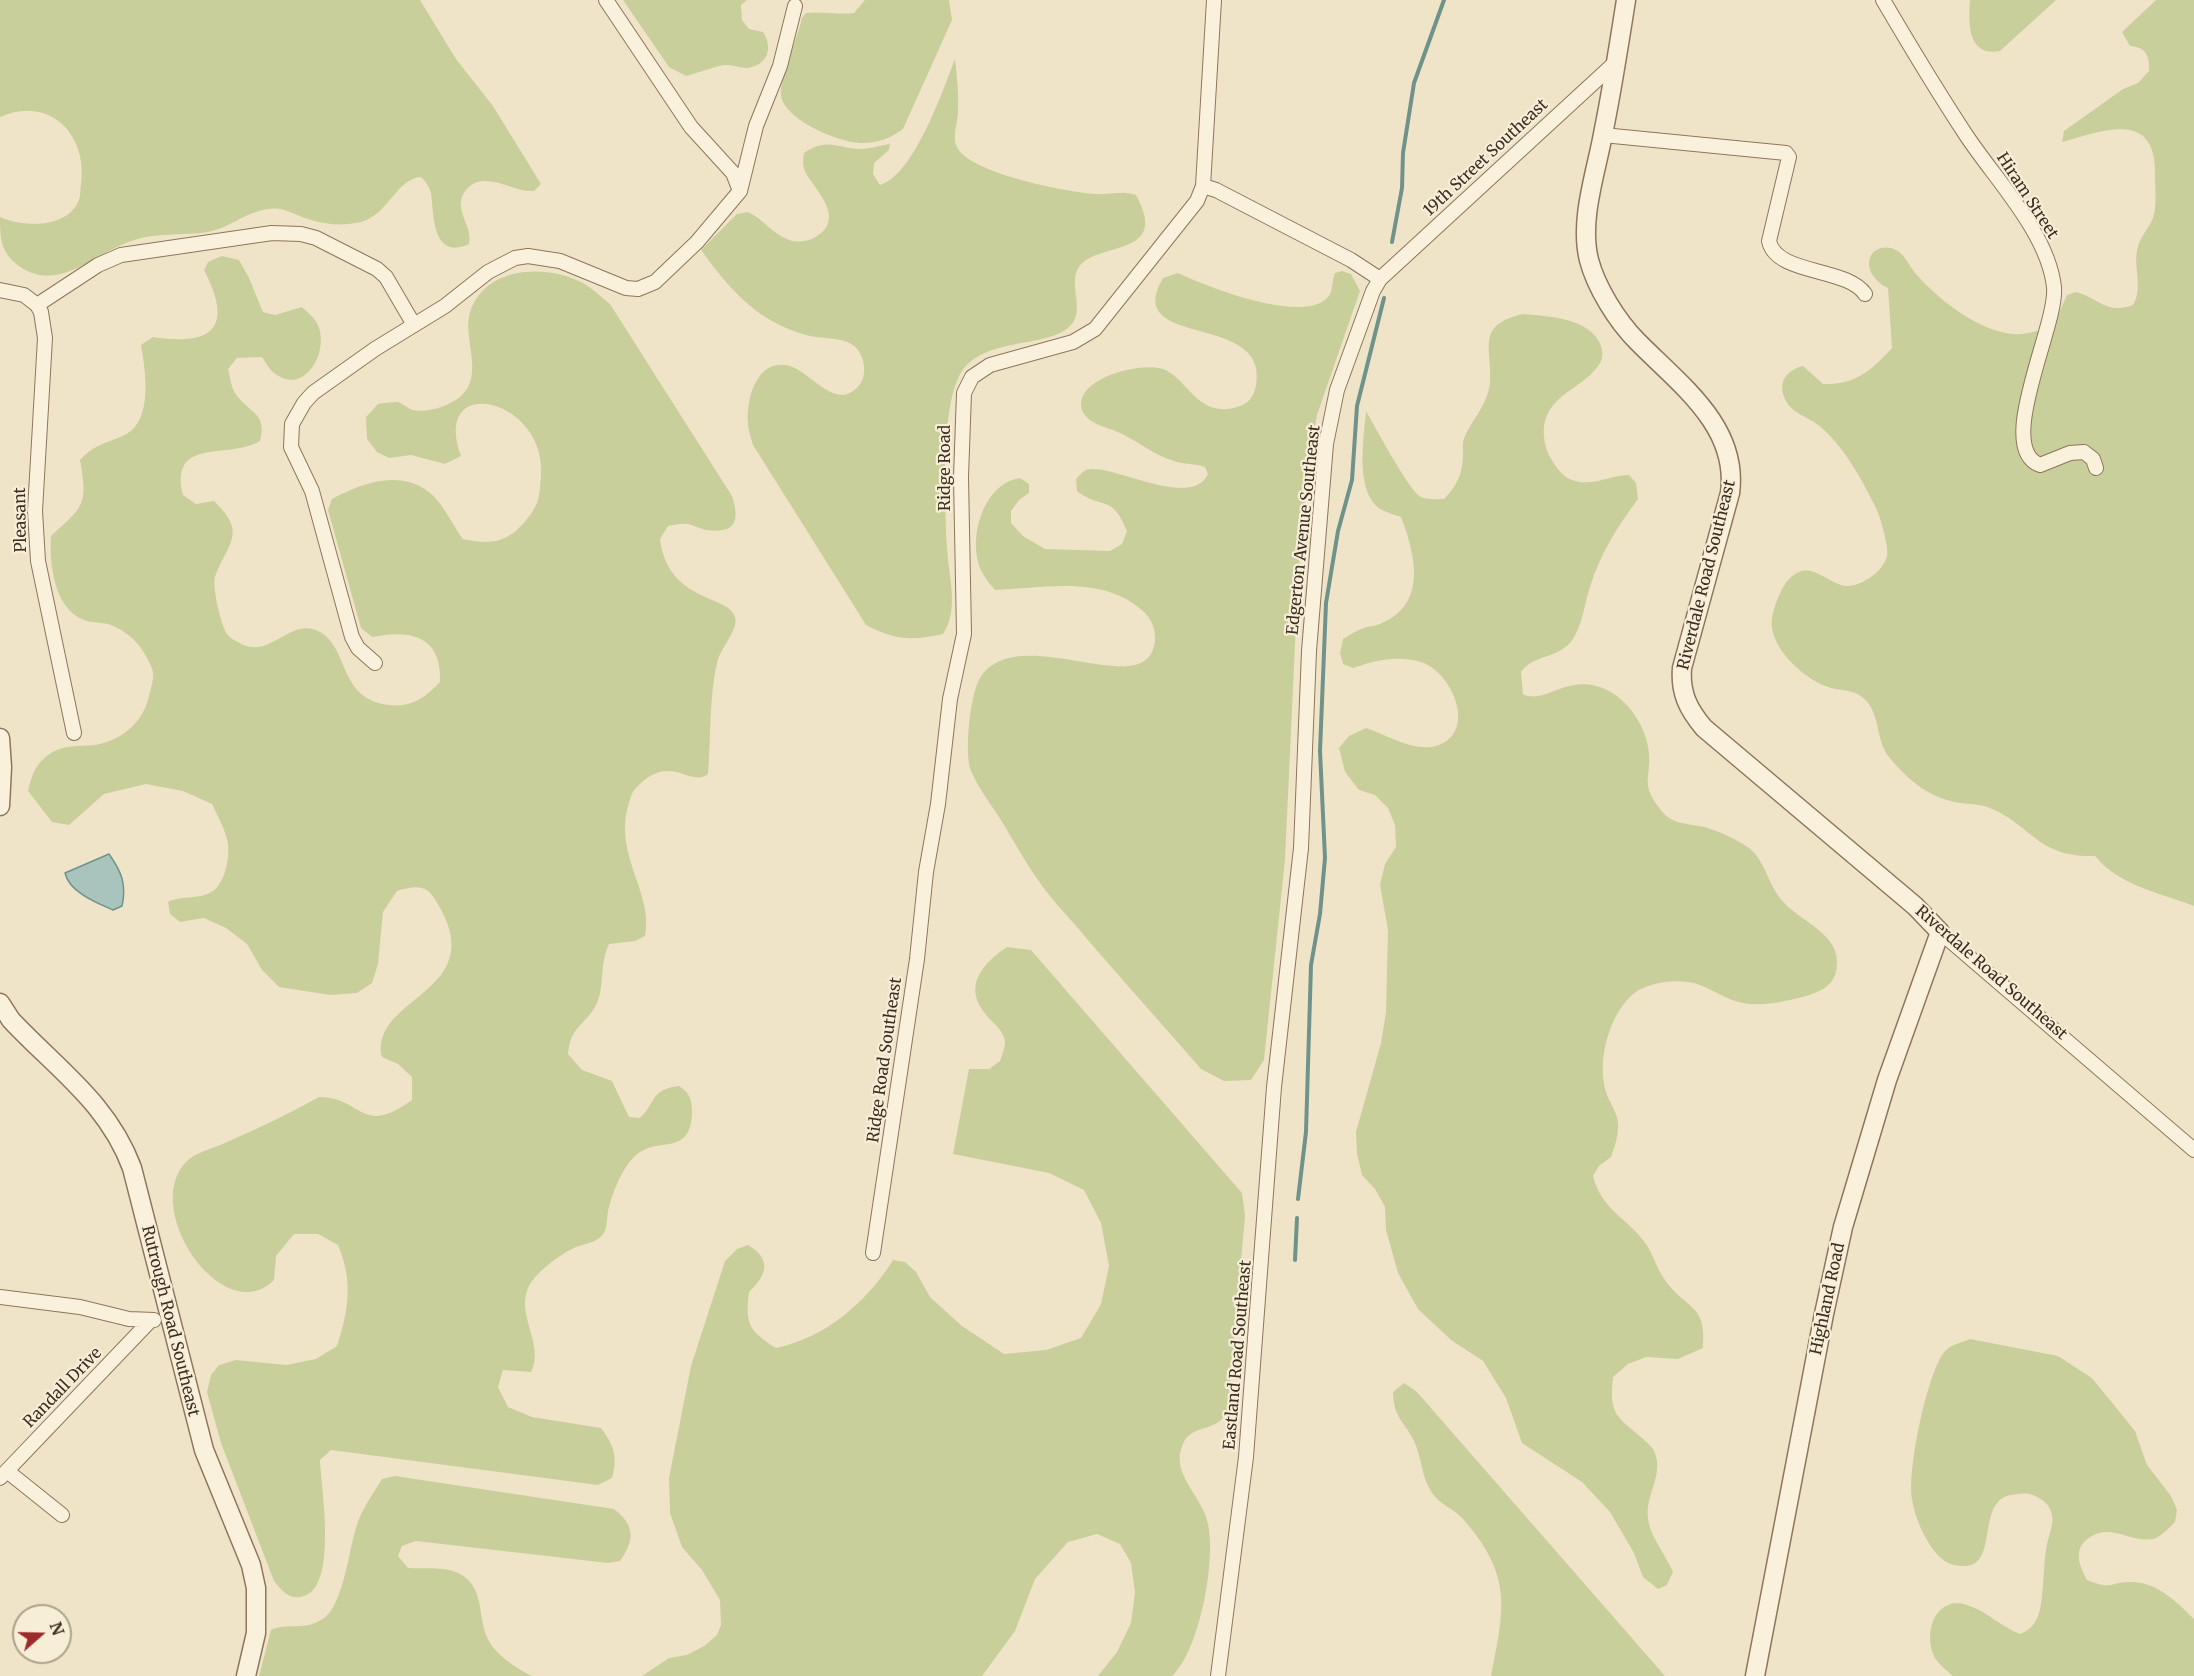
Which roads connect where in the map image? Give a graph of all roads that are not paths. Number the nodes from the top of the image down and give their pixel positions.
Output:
1 (606, 0) edge
2 (1214, 0) edge
3 (1626, 0) edge
4 (1883, 0) edge
5 (795, 6) dead end
6 (1616, 62) junction
7 (1603, 135) junction
8 (1203, 186) junction
9 (740, 190) junction
10 (1380, 279) junction
11 (0, 290) edge
12 (1865, 294) dead end
13 (37, 305) junction
14 (414, 325) junction
15 (2096, 468) dead end
16 (375, 663) dead end
17 (74, 733) dead end
18 (0, 738) edge
19 (0, 807) edge
20 (926, 872) joint
21 (1940, 932) junction
22 (0, 1003) edge
23 (1279, 1035) joint
24 (2194, 1150) edge
25 (873, 1253) dead end
26 (0, 1297) edge
27 (171, 1316) junction
28 (150, 1321) junction
29 (4, 1474) edge
30 (62, 1515) dead end
31 (246, 1676) edge
32 (1218, 1676) edge
33 (1755, 1676) edge

1 - 9 street
2 - 8 street
3 - 6 street, Riverdale Road Southeast
4 - 15 street, Hiram Street
5 - 9 street
6 - 7 street, Riverdale Road Southeast
6 - 10 street, 19th Street Southeast
7 - 12 street
7 - 21 street, Riverdale Road Southeast
8 - 10 street
8 - 20 street, Ridge Road
9 - 14 street
10 - 23 street, Edgerton Avenue Southeast
11 - 13 street
13 - 14 street
13 - 17 street, Pleasant
14 - 16 street
18 - 19 street
20 - 25 street, Ridge Road Southeast
21 - 24 street, Riverdale Road Southeast
21 - 33 street, Highland Road
22 - 27 street, Rutrough Road Southeast
23 - 32 street, Eastland Road Southeast
26 - 28 street
27 - 28 street
27 - 31 street, Rutrough Road Southeast
28 - 29 street, Randall Drive
29 - 30 street

